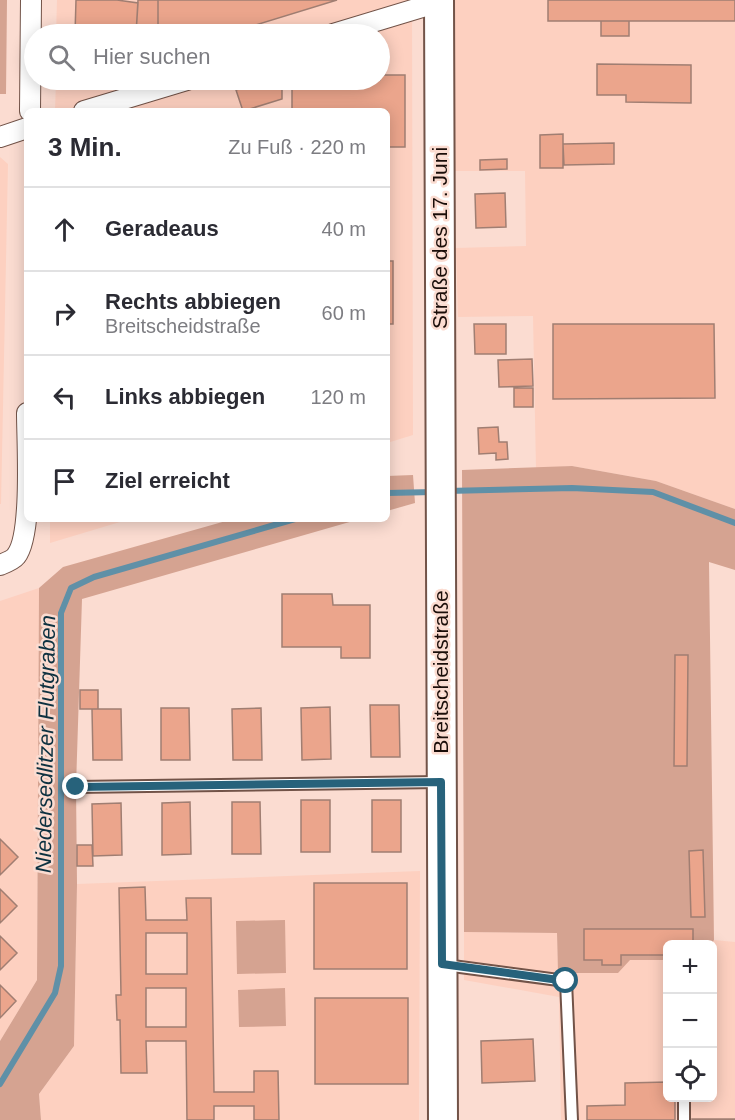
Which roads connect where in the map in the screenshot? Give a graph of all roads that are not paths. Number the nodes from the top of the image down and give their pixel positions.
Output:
1 (31, 0) edge
2 (439, 1) edge
3 (31, 24) edge
4 (365, 24) edge
5 (30, 90) edge
6 (159, 90) edge
7 (30, 108) edge
8 (109, 108) edge
9 (24, 130) edge
10 (0, 137) edge
11 (441, 488) joint
12 (25, 522) edge
13 (0, 565) edge
14 (441, 782) junction
15 (76, 787) dead end
16 (442, 964) junction
17 (684, 1102) edge
18 (443, 1120) edge
19 (572, 1120) edge
20 (684, 1120) edge

1 - 3 street
2 - 4 street
2 - 11 street, Straße des 17. Juni
5 - 7 street
6 - 8 street
9 - 10 street
11 - 14 street, Breitscheidstraße
12 - 13 street
14 - 15 lane
14 - 16 street, Breitscheidstraße
16 - 18 street, Breitscheidstraße
16 - 19 lane
17 - 20 lane

